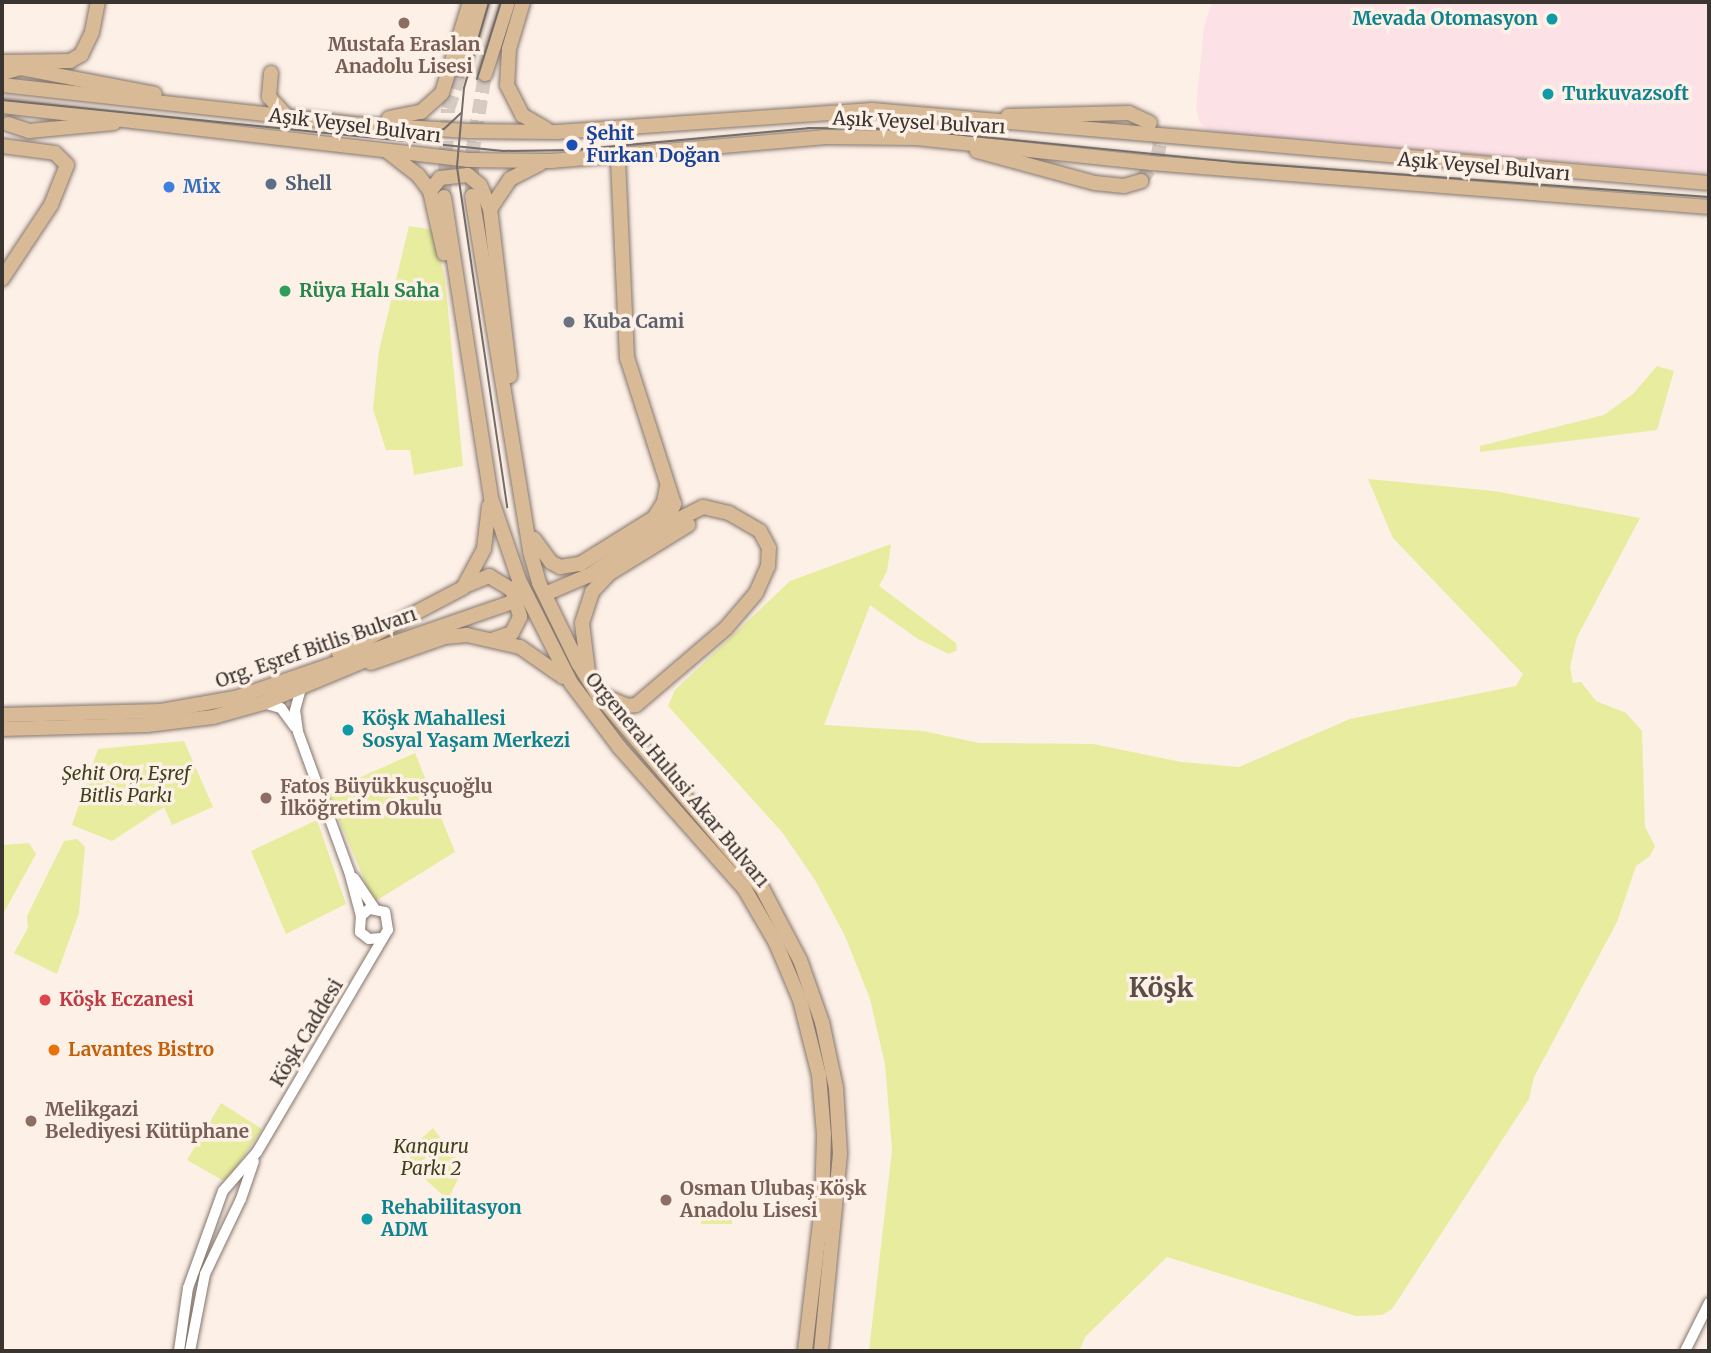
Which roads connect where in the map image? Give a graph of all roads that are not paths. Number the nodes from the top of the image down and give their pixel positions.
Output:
1 (98, 2) edge
2 (471, 2) edge
3 (482, 2) edge
4 (508, 2) edge
5 (523, 2) edge
6 (2, 62) edge
7 (463, 69) tunnel mouth
8 (3, 73) edge
9 (271, 73) dead end
10 (485, 74) tunnel mouth
11 (2, 85) edge
12 (2, 106) edge
13 (18, 107) junction
14 (228, 110) junction
15 (288, 116) junction
16 (961, 118) junction
17 (147, 120) junction
18 (5, 122) edge
19 (1150, 123) dead end
20 (354, 124) junction
21 (557, 132) junction
22 (921, 139) junction
23 (2, 146) edge
24 (387, 151) junction
25 (618, 156) junction
26 (551, 161) junction
27 (1141, 181) dead end
28 (1709, 183) edge
29 (430, 191) junction
30 (472, 196) tunnel mouth
31 (444, 197) tunnel mouth
32 (1709, 207) edge
33 (489, 209) junction
34 (2, 279) edge
35 (487, 467) junction
36 (516, 468) junction
37 (669, 481) junction
38 (491, 498) junction
39 (523, 509) junction
40 (722, 510) junction
41 (663, 526) junction
42 (463, 588) junction
43 (552, 591) dead end
44 (507, 604) dead end
45 (433, 628) junction
46 (495, 639) junction
47 (353, 667) junction
48 (589, 680) junction
49 (299, 682) junction
50 (571, 683) junction
51 (597, 693) junction
52 (263, 703) junction
53 (2, 715) edge
54 (2, 729) edge
55 (298, 732) junction
56 (349, 871) junction
57 (374, 908) junction
58 (360, 916) junction
59 (365, 937) junction
60 (381, 938) junction
61 (365, 968) junction
62 (257, 1152) junction
63 (230, 1186) junction
64 (242, 1194) junction
65 (223, 1200) junction
66 (235, 1205) junction
67 (1709, 1304) edge
68 (179, 1351) edge
69 (190, 1351) edge
70 (805, 1351) edge
71 (821, 1351) edge
72 (1685, 1351) edge

1 - 6 main road
2 - 20 main road
3 - 7 main road
4 - 10 main road
5 - 21 main road
8 - 14 main road
9 - 15 main road
11 - 14 main road, Aşık Veysel Bulvarı
12 - 13 main road, Aşık Veysel Bulvarı
13 - 17 main road, Aşık Veysel Bulvarı
13 - 18 main road
14 - 15 main road, Aşık Veysel Bulvarı
15 - 20 main road, Aşık Veysel Bulvarı
16 - 19 main road
16 - 21 main road, Aşık Veysel Bulvarı
16 - 28 main road, Aşık Veysel Bulvarı
17 - 18 main road
17 - 24 main road, Aşık Veysel Bulvarı
20 - 21 main road, Aşık Veysel Bulvarı
22 - 25 main road, Aşık Veysel Bulvarı
22 - 27 main road
22 - 32 main road, Aşık Veysel Bulvarı
23 - 34 main road
24 - 26 main road, Aşık Veysel Bulvarı
24 - 29 main road
25 - 26 main road, Aşık Veysel Bulvarı
25 - 37 main road
26 - 33 main road
29 - 33 main road
29 - 35 main road
30 - 36 main road, Orgeneral Hulusi Akar Bulvarı
31 - 35 main road, Orgeneral Hulusi Akar Bulvarı
33 - 36 main road
35 - 38 main road, Orgeneral Hulusi Akar Bulvarı
36 - 39 main road, Orgeneral Hulusi Akar Bulvarı
37 - 39 main road
37 - 41 main road
38 - 42 main road
38 - 50 main road, Orgeneral Hulusi Akar Bulvarı
39 - 48 main road, Orgeneral Hulusi Akar Bulvarı
40 - 41 main road
40 - 48 main road
40 - 51 main road
41 - 43 main road
42 - 46 main road
42 - 49 main road
44 - 45 main road, Org. Eşref Bitlis Bulvarı
45 - 47 main road, Org. Eşref Bitlis Bulvarı
45 - 49 main road, Org. Eşref Bitlis Bulvarı
46 - 47 main road
46 - 50 main road
47 - 49 main road, Org. Eşref Bitlis Bulvarı
48 - 51 main road, Orgeneral Hulusi Akar Bulvarı
49 - 52 main road, Org. Eşref Bitlis Bulvarı
49 - 53 main road, Org. Eşref Bitlis Bulvarı
49 - 55 street
50 - 70 main road, Orgeneral Hulusi Akar Bulvarı
51 - 71 main road, Orgeneral Hulusi Akar Bulvarı
52 - 54 main road, Org. Eşref Bitlis Bulvarı
52 - 55 street
55 - 56 street
56 - 57 street
56 - 58 street
57 - 58 street
57 - 60 street
58 - 59 street
59 - 60 street
59 - 61 street, Köşk Caddesi
60 - 61 street, Köşk Caddesi
61 - 62 street, Köşk Caddesi
62 - 63 street
62 - 64 street
63 - 64 street
63 - 65 street
64 - 66 street
65 - 66 street
65 - 68 street
66 - 69 street
67 - 72 street

